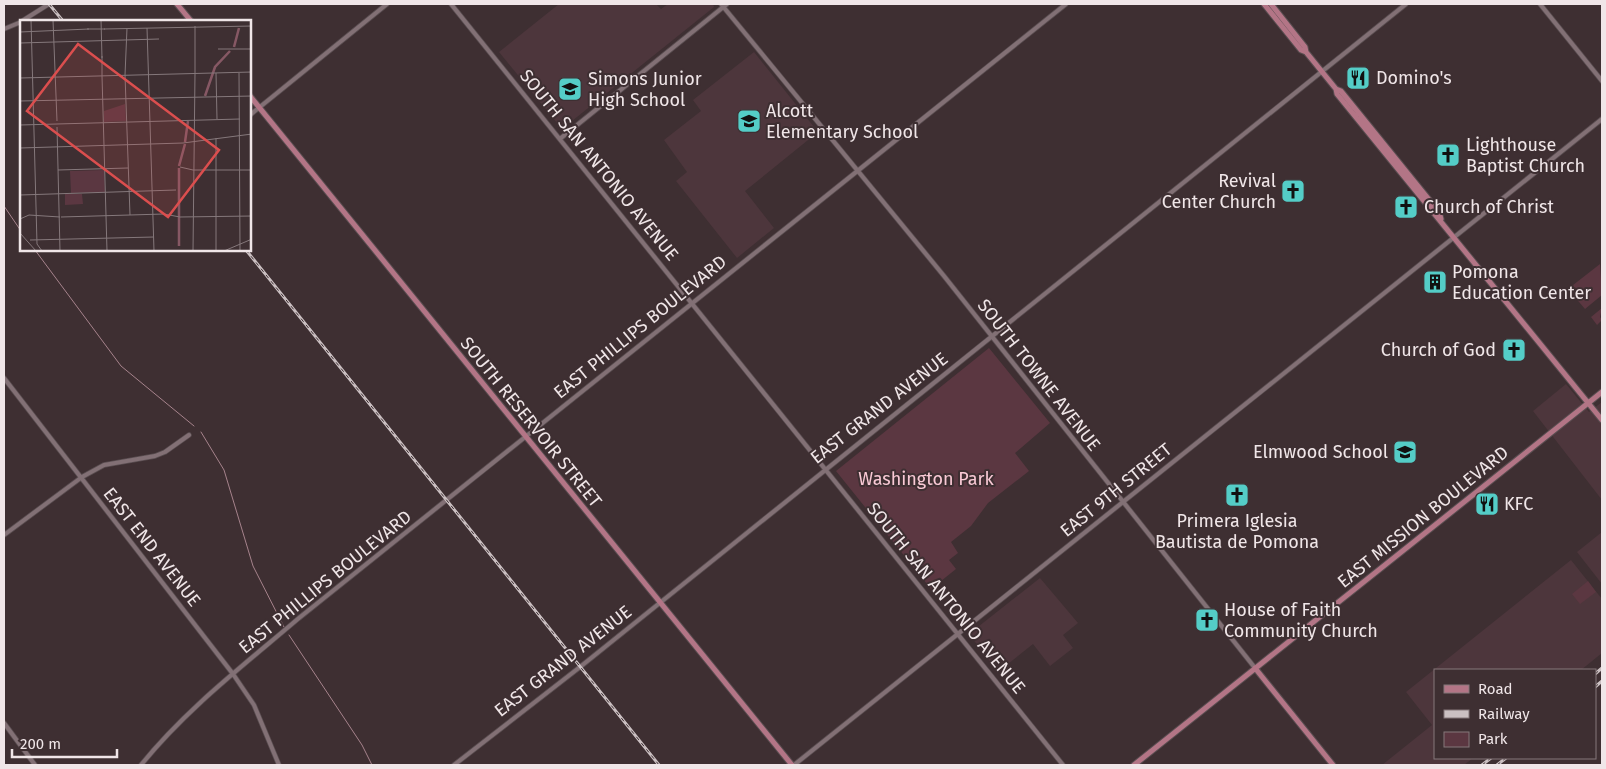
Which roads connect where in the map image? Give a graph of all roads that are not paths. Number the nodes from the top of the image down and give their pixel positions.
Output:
1 (49, 4) edge
2 (177, 4) edge
3 (387, 4) edge
4 (451, 4) edge
5 (1066, 4) edge
6 (1264, 4) edge
7 (1271, 4) edge
8 (1406, 4) edge
9 (1540, 4) edge
10 (724, 5) edge
11 (25, 20) edge
12 (190, 20) edge
13 (20, 23) edge
14 (4, 29) edge
15 (1306, 52) junction
16 (1322, 71) junction
17 (1602, 81) edge
18 (251, 97) edge
19 (259, 107) junction
20 (251, 114) edge
21 (1602, 119) edge
22 (561, 138) junction
23 (857, 171) junction
24 (1455, 238) junction
25 (691, 304) junction
26 (991, 337) junction
27 (4, 378) edge
28 (1602, 392) edge
29 (1589, 403) junction
30 (1602, 420) edge
31 (189, 435) dead end
32 (526, 436) junction
33 (824, 469) junction
34 (82, 477) junction
35 (1123, 502) junction
36 (4, 535) edge
37 (658, 602) junction
38 (958, 635) junction
39 (1255, 668) junction
40 (233, 674) junction
41 (4, 723) edge
42 (36, 765) edge
43 (141, 765) edge
44 (279, 765) edge
45 (454, 765) edge
46 (793, 765) edge
47 (1064, 765) edge
48 (1134, 765) edge
49 (1334, 765) edge

1 - 11 street
2 - 12 main road
3 - 19 street
4 - 22 street, SOUTH SAN ANTONIO AVENUE
5 - 23 street, EAST PHILLIPS BOULEVARD
6 - 15 main road
7 - 15 main road
8 - 16 street, EAST GRAND AVENUE
9 - 17 street
10 - 22 street
10 - 23 street, SOUTH TOWNE AVENUE
13 - 14 street
15 - 16 main road
16 - 24 main road
16 - 26 street, EAST GRAND AVENUE
18 - 19 main road, SOUTH RESERVOIR STREET
19 - 20 street
19 - 32 main road, SOUTH RESERVOIR STREET
21 - 24 street, EAST 9TH STREET
22 - 25 street, SOUTH SAN ANTONIO AVENUE
23 - 25 street, EAST PHILLIPS BOULEVARD
23 - 26 street, SOUTH TOWNE AVENUE
24 - 29 main road
24 - 35 street, EAST 9TH STREET
25 - 32 street, EAST PHILLIPS BOULEVARD
25 - 33 street, SOUTH SAN ANTONIO AVENUE
26 - 33 street, EAST GRAND AVENUE
26 - 35 street, SOUTH TOWNE AVENUE
27 - 34 street, EAST END AVENUE
28 - 29 main road, EAST MISSION BOULEVARD
29 - 30 main road
29 - 39 main road, EAST MISSION BOULEVARD
31 - 34 street
32 - 37 main road, SOUTH RESERVOIR STREET
32 - 40 street, EAST PHILLIPS BOULEVARD
33 - 37 street, EAST GRAND AVENUE
33 - 38 street, SOUTH SAN ANTONIO AVENUE
34 - 36 street
34 - 40 street, EAST END AVENUE
35 - 38 street, EAST 9TH STREET
35 - 39 street, SOUTH TOWNE AVENUE
37 - 45 street, EAST GRAND AVENUE
37 - 46 main road, SOUTH RESERVOIR STREET
38 - 46 street, EAST 9TH STREET
38 - 47 street, SOUTH SAN ANTONIO AVENUE
39 - 48 main road, EAST MISSION BOULEVARD
39 - 49 main road, SOUTH TOWNE AVENUE
40 - 43 street, EAST PHILLIPS BOULEVARD
40 - 44 street, EAST END AVENUE
41 - 42 street

